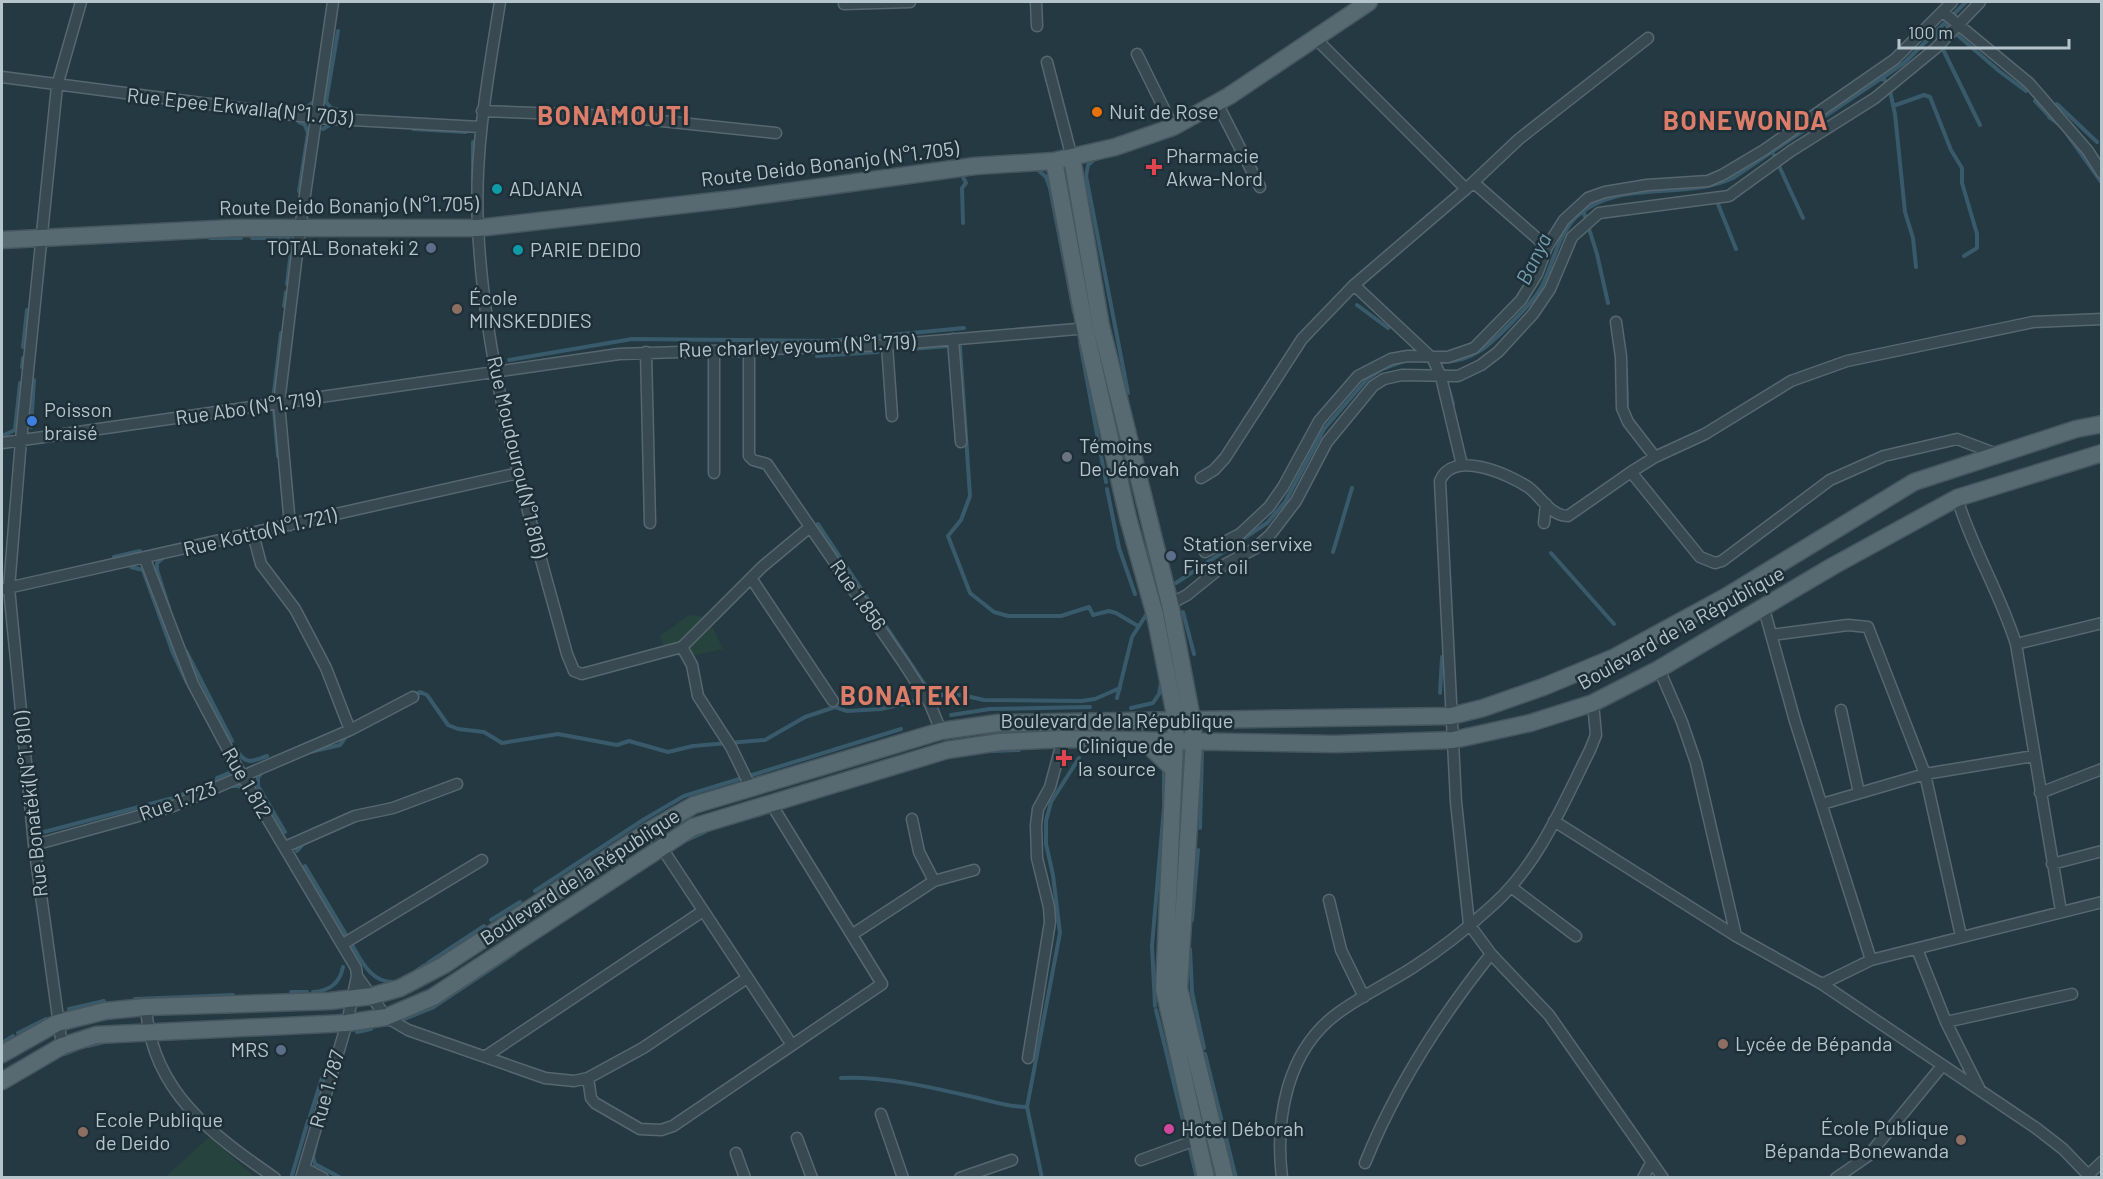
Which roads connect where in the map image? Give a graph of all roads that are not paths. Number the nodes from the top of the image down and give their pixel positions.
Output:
1 (81, 2) edge
2 (333, 2) edge
3 (500, 2) edge
4 (910, 2) edge
5 (1036, 2) edge
6 (1369, 2) edge
7 (1952, 2) edge
8 (1980, 2) edge
9 (844, 4) dead end
10 (1950, 18) junction
11 (1037, 26) dead end
12 (1316, 38) junction
13 (1648, 38) dead end
14 (1137, 54) dead end
15 (1047, 62) dead end
16 (2, 77) edge
17 (57, 86) junction
18 (1217, 103) junction
19 (482, 111) junction
20 (316, 118) junction
21 (480, 127) junction
22 (1173, 127) junction
23 (776, 133) dead end
24 (1072, 158) junction
25 (1054, 161) junction
26 (2102, 173) edge
27 (1470, 185) junction
28 (1260, 187) dead end
29 (478, 228) junction
30 (300, 229) junction
31 (42, 238) junction
32 (2, 240) edge
33 (1546, 247) junction
34 (1354, 285) junction
35 (2102, 319) edge
36 (1616, 322) dead end
37 (1093, 327) junction
38 (953, 339) junction
39 (887, 345) junction
40 (714, 351) junction
41 (749, 351) junction
42 (646, 352) junction
43 (1431, 358) junction
44 (494, 374) junction
45 (1440, 375) junction
46 (279, 403) junction
47 (891, 416) dead end
48 (2102, 424) edge
49 (21, 441) junction
50 (961, 442) dead end
51 (2, 443) edge
52 (2102, 453) edge
53 (1998, 454) junction
54 (1655, 457) junction
55 (1462, 465) junction
56 (518, 472) junction
57 (1631, 472) junction
58 (714, 473) dead end
59 (1201, 478) dead end
60 (1956, 498) junction
61 (1545, 504) junction
62 (1544, 523) dead end
63 (650, 524) dead end
64 (290, 525) junction
65 (810, 527) junction
66 (253, 534) junction
67 (1205, 552) dead end
68 (146, 559) junction
69 (752, 578) junction
70 (5, 588) edge
71 (1170, 604) junction
72 (1764, 609) junction
73 (2102, 623) edge
74 (1771, 635) junction
75 (2016, 644) junction
76 (682, 647) junction
77 (1659, 669) junction
78 (1171, 696) junction
79 (413, 697) dead end
80 (833, 701) dead end
81 (1593, 703) junction
82 (1841, 710) dead end
83 (1451, 716) junction
84 (1184, 719) junction
85 (1143, 721) junction
86 (350, 730) junction
87 (941, 731) junction
88 (1063, 739) junction
89 (1143, 740) junction
90 (1176, 740) junction
91 (1453, 740) junction
92 (1194, 741) junction
93 (2034, 756) junction
94 (2102, 769) edge
95 (1174, 770) junction
96 (1925, 774) junction
97 (242, 776) junction
98 (747, 779) junction
99 (457, 784) dead end
100 (1859, 793) junction
101 (2040, 793) junction
102 (770, 802) junction
103 (1822, 804) junction
104 (912, 819) dead end
105 (1554, 821) junction
106 (650, 830) junction
107 (34, 844) junction
108 (285, 847) junction
109 (661, 847) junction
110 (2102, 851) edge
111 (482, 860) dead end
112 (2052, 864) junction
113 (974, 870) dead end
114 (934, 881) junction
115 (1511, 887) junction
116 (1329, 900) dead end
117 (2102, 902) edge
118 (703, 911) junction
119 (2061, 911) junction
120 (1469, 924) junction
121 (853, 934) junction
122 (1576, 936) dead end
123 (1736, 936) junction
124 (1961, 936) junction
125 (343, 944) junction
126 (1917, 949) junction
127 (1491, 954) junction
128 (1871, 960) junction
129 (357, 976) junction
130 (747, 978) junction
131 (1822, 984) junction
132 (2072, 994) dead end
133 (372, 996) junction
134 (1364, 997) junction
135 (352, 999) junction
136 (260, 1004) junction
137 (146, 1007) junction
138 (386, 1017) junction
139 (1946, 1022) junction
140 (57, 1023) junction
141 (347, 1023) junction
142 (260, 1027) junction
143 (148, 1032) junction
144 (792, 1045) junction
145 (62, 1046) junction
146 (2, 1054) edge
147 (486, 1056) junction
148 (1028, 1058) dead end
149 (1942, 1066) junction
150 (588, 1078) junction
151 (2, 1081) edge
152 (1979, 1089) junction
153 (881, 1114) dead end
154 (797, 1138) dead end
155 (1196, 1140) junction
156 (736, 1153) dead end
157 (1012, 1160) dead end
158 (1141, 1160) dead end
159 (2102, 1162) edge
160 (1365, 1163) dead end
161 (1651, 1163) junction
162 (302, 1173) edge
163 (2090, 1176) edge
164 (274, 1178) edge
165 (322, 1178) edge
166 (745, 1178) edge
167 (812, 1178) edge
168 (903, 1178) edge
169 (960, 1178) edge
170 (1206, 1178) edge
171 (1225, 1178) edge
172 (1282, 1178) edge
173 (1643, 1178) edge
174 (1663, 1178) edge
175 (1836, 1178) edge

1 - 17 street, Rue Bonatéki(N°1.810)
2 - 20 street
3 - 19 street, Rue Moudourou(N°1.816)
4 - 9 street
5 - 11 street
6 - 12 main road, Route Deido Bonanjo (N°1.705)
7 - 10 street
8 - 10 street
10 - 26 street
10 - 33 street
10 - 45 street
12 - 18 main road, Route Deido Bonanjo (N°1.705)
12 - 27 street
13 - 27 street
14 - 22 street
15 - 24 street
16 - 17 street, Rue Epee Ekwalla(N°1.703)
17 - 20 street, Rue Epee Ekwalla(N°1.703)
17 - 31 street, Rue Bonatéki(N°1.810)
18 - 22 main road, Route Deido Bonanjo (N°1.705)
18 - 28 street
19 - 21 street, Rue Moudourou(N°1.816)
19 - 23 street
20 - 21 street, Rue Epee Ekwalla(N°1.703)
20 - 30 street
21 - 29 street, Rue Moudourou(N°1.816)
22 - 24 main road, Route Deido Bonanjo (N°1.705)
24 - 25 main road, Route Deido Bonanjo (N°1.705)
24 - 37 main road
25 - 29 main road, Route Deido Bonanjo (N°1.705)
25 - 37 main road
27 - 33 street
27 - 34 street
29 - 30 main road, Route Deido Bonanjo (N°1.705)
29 - 44 street, Rue Moudourou(N°1.816)
30 - 31 main road, Route Deido Bonanjo (N°1.705)
30 - 46 street
31 - 32 main road, Route Deido Bonanjo (N°1.705)
31 - 49 street, Rue Bonatéki(N°1.810)
33 - 43 street
34 - 43 street
34 - 59 street
35 - 54 street
36 - 54 street
37 - 38 street, Rue charley eyoum (N°1.719)
37 - 71 main road
37 - 78 main road
38 - 39 street, Rue charley eyoum (N°1.719)
38 - 50 street
39 - 41 street, Rue charley eyoum (N°1.719)
39 - 47 street
40 - 41 street, Rue charley eyoum (N°1.719)
40 - 42 street, Rue charley eyoum (N°1.719)
40 - 58 street
41 - 65 street, Rue 1.856
42 - 44 street, Rue charley eyoum (N°1.719)
42 - 63 street
43 - 45 street
43 - 67 street
44 - 46 street, Rue Abo (N°1.719)
44 - 56 street, Rue Moudourou(N°1.816)
45 - 55 street
45 - 71 street
46 - 49 street, Rue Abo (N°1.719)
46 - 64 street
48 - 53 main road, Boulevard de la République
49 - 51 street, Rue Abo (N°1.719)
49 - 70 street, Rue Bonatéki(N°1.810)
52 - 60 main road, Boulevard de la République
53 - 57 street
53 - 83 main road, Boulevard de la République
54 - 57 street
55 - 61 street
55 - 83 street
56 - 64 street, Rue Kotto(N°1.721)
56 - 76 street, Rue Moudourou(N°1.816)
57 - 61 street
60 - 72 main road, Boulevard de la République
60 - 75 street
61 - 62 street
64 - 66 street, Rue Kotto(N°1.721)
65 - 69 street
65 - 87 street, Rue 1.856
66 - 68 street, Rue Kotto(N°1.721)
66 - 86 street
68 - 70 street, Rue Kotto(N°1.721)
68 - 97 street, Rue 1.812
69 - 76 street
69 - 80 street
70 - 107 street, Rue Bonatéki(N°1.810)
71 - 84 main road
72 - 74 street
72 - 77 main road, Boulevard de la République
73 - 75 street
74 - 96 street
74 - 103 street
75 - 93 street
76 - 98 street
77 - 81 main road, Boulevard de la République
77 - 123 street
78 - 84 main road
78 - 85 main road
79 - 86 street, Rue 1.723
81 - 91 main road, Boulevard de la République
81 - 105 street
82 - 100 street
83 - 84 main road, Boulevard de la République
83 - 91 street
84 - 85 main road, Boulevard de la République
84 - 90 main road
84 - 92 main road
85 - 87 main road, Boulevard de la République
86 - 97 street, Rue 1.723
87 - 98 main road, Boulevard de la République
88 - 89 main road, Boulevard de la République
88 - 102 main road, Boulevard de la République
88 - 148 street
89 - 90 main road, Boulevard de la République
89 - 95 main road
90 - 92 main road, Boulevard de la République
90 - 95 main road
91 - 92 main road, Boulevard de la République
91 - 120 street
92 - 171 main road
93 - 96 street
93 - 101 street
94 - 101 street
95 - 155 main road
96 - 100 street
96 - 124 street
97 - 107 street, Rue 1.723
97 - 108 street, Rue 1.812
98 - 106 main road, Boulevard de la République
99 - 108 street
100 - 103 street
101 - 112 street
102 - 109 main road, Boulevard de la République
102 - 121 street
103 - 128 street
104 - 114 street
105 - 115 street
105 - 123 street
106 - 109 street
106 - 133 main road, Boulevard de la République
107 - 140 street, Rue Bonatéki(N°1.810)
108 - 125 street, Rue 1.812
109 - 118 street
109 - 138 main road, Boulevard de la République
110 - 112 street
111 - 125 street
112 - 119 street
113 - 114 street
114 - 121 street
115 - 120 street
115 - 122 street
116 - 134 street
117 - 119 street
118 - 130 street
118 - 147 street
119 - 124 street
120 - 127 street
120 - 134 street
121 - 144 street
123 - 131 street
124 - 126 street
125 - 129 street, Rue 1.812
126 - 128 street
126 - 139 street
127 - 160 street
127 - 161 street
128 - 131 street
129 - 133 street, Rue 1.812
129 - 135 street
130 - 144 street
130 - 150 street
131 - 149 street
132 - 139 street
133 - 135 main road, Boulevard de la République
133 - 138 street, Rue 1.812
134 - 172 street
135 - 136 main road, Boulevard de la République
135 - 141 street, Rue 1.787
136 - 137 main road, Boulevard de la République
136 - 142 main road
137 - 140 main road, Boulevard de la République
137 - 143 street
138 - 141 main road, Boulevard de la République
138 - 147 street
139 - 152 street
140 - 145 street, Rue Bonatéki(N°1.810)
140 - 146 main road, Boulevard de la République
141 - 142 main road, Boulevard de la République
141 - 162 street, Rue 1.787
142 - 143 main road, Boulevard de la République
143 - 145 main road, Boulevard de la République
143 - 164 street
144 - 150 street
145 - 151 main road, Boulevard de la République
147 - 150 street
149 - 152 street
149 - 175 street
152 - 163 street
153 - 168 street
154 - 167 street
155 - 158 street
155 - 170 main road
156 - 166 street
157 - 169 street
159 - 163 street
161 - 173 street
161 - 174 street
162 - 165 street

